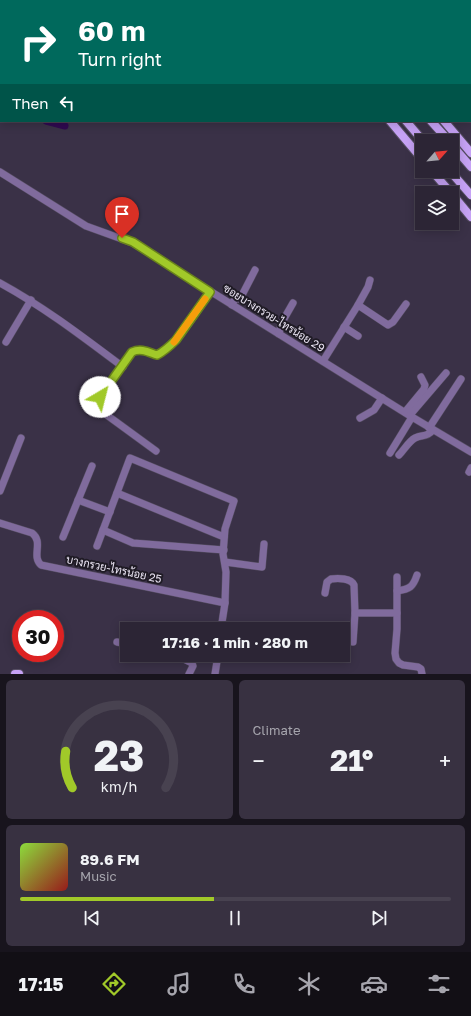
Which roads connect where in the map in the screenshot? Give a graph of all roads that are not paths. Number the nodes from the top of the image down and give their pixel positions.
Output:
1 (391, 122) edge
2 (407, 122) edge
3 (432, 122) edge
4 (445, 122) edge
5 (418, 134) edge
6 (443, 134) edge
7 (415, 151) edge
8 (459, 153) edge
9 (471, 153) edge
10 (471, 167) edge
11 (0, 172) edge
12 (438, 178) edge
13 (456, 178) edge
14 (444, 186) edge
15 (471, 195) edge
16 (459, 203) edge
17 (471, 217) edge
18 (255, 270) dead end
19 (370, 280) dead end
20 (0, 282) edge
21 (210, 292) junction
22 (31, 300) junction
23 (292, 303) dead end
24 (406, 304) dead end
25 (232, 305) junction
26 (358, 305) junction
27 (344, 327) junction
28 (278, 334) junction
29 (358, 336) dead end
30 (6, 342) dead end
31 (323, 361) junction
32 (122, 367) junction
33 (446, 373) dead end
34 (421, 377) dead end
35 (461, 379) dead end
36 (382, 398) junction
37 (409, 415) junction
38 (360, 418) dead end
39 (431, 429) junction
40 (20, 438) dead end
41 (156, 451) dead end
42 (390, 452) dead end
43 (471, 452) edge
44 (400, 456) dead end
45 (92, 466) dead end
46 (0, 491) edge
47 (117, 493) junction
48 (78, 500) junction
49 (110, 512) junction
50 (0, 523) edge
51 (103, 530) junction
52 (63, 537) dead end
53 (224, 537) junction
54 (264, 544) dead end
55 (97, 546) dead end
56 (224, 550) junction
57 (225, 562) junction
58 (417, 575) dead end
59 (397, 577) dead end
60 (397, 591) junction
61 (326, 592) dead end
62 (225, 602) junction
63 (355, 613) junction
64 (397, 613) junction
65 (222, 622) edge
66 (117, 642) dead end
67 (353, 642) dead end
68 (120, 643) edge
69 (190, 662) edge
70 (217, 662) edge
71 (15, 674) edge
72 (19, 674) edge
73 (189, 674) edge
74 (215, 674) edge
75 (422, 674) edge

1 - 7 main road
2 - 5 main road
3 - 6 main road
4 - 9 main road
8 - 10 main road
11 - 21 street, ซอยบางกรวย-ไทรน้อย 29
12 - 14 main road
13 - 15 main road
16 - 17 main road
18 - 25 street
19 - 26 street
20 - 22 street
21 - 25 street, ซอยบางกรวย-ไทรน้อย 29
21 - 32 street
22 - 30 street
22 - 32 street
23 - 28 street
24 - 26 street
25 - 28 street, ซอยบางกรวย-ไทรน้อย 29
26 - 27 street
27 - 29 street
27 - 31 street
28 - 31 street, ซอยบางกรวย-ไทรน้อย 29
31 - 36 street, ซอยบางกรวย-ไทรน้อย 29
32 - 41 street
33 - 37 street
34 - 37 street
35 - 39 street
36 - 37 street, ซอยบางกรวย-ไทรน้อย 29
36 - 38 street
37 - 39 street, ซอยบางกรวย-ไทรน้อย 29
37 - 42 street
39 - 43 street, ซอยบางกรวย-ไทรน้อย 29
39 - 44 street
40 - 46 street
45 - 48 street
47 - 49 street
47 - 53 street
47 - 53 street
48 - 49 street
48 - 52 street
49 - 51 street
50 - 62 street, บางกรวย-ไทรน้อย 25
51 - 55 street
51 - 56 street
53 - 56 street
54 - 57 street
56 - 57 street
57 - 62 street
58 - 60 street
59 - 60 street
60 - 64 street
61 - 63 street
62 - 65 street
63 - 64 street
63 - 67 street
64 - 75 street
66 - 68 street
69 - 73 street
70 - 74 street
71 - 72 main road

